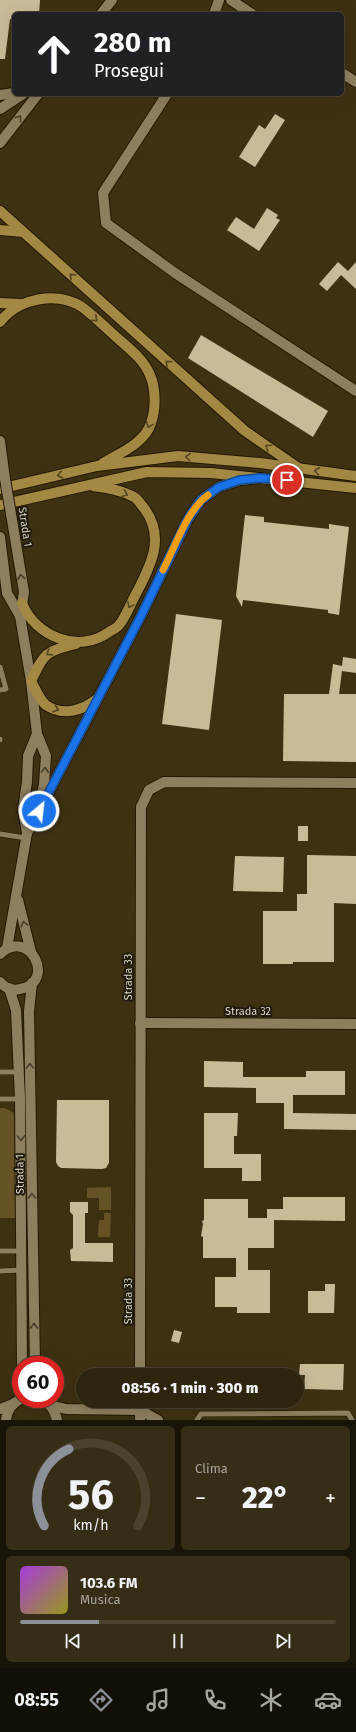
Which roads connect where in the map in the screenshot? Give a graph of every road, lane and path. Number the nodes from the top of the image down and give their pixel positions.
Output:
1 (112, 0) edge
2 (219, 0) edge
3 (231, 0) edge
4 (103, 12) edge
5 (215, 12) edge
6 (249, 12) edge
7 (344, 73) edge
8 (356, 82) edge
9 (12, 93) edge
10 (0, 95) edge
11 (20, 96) edge
12 (36, 96) edge
13 (166, 96) edge
14 (0, 109) edge
15 (0, 143) edge
16 (0, 211) edge
17 (0, 230) edge
18 (23, 232) junction
19 (0, 303) edge
20 (21, 304) junction
21 (0, 322) edge
22 (356, 391) edge
23 (0, 441) edge
24 (96, 466) junction
25 (300, 469) junction
26 (356, 476) edge
27 (260, 478) junction
28 (87, 485) junction
29 (356, 488) edge
30 (0, 489) edge
31 (0, 505) edge
32 (0, 538) edge
33 (22, 603) junction
34 (20, 616) junction
35 (82, 643) junction
36 (0, 667) edge
37 (31, 681) junction
38 (0, 690) edge
39 (99, 698) junction
40 (37, 734) junction
41 (356, 782) edge
42 (39, 811) junction
43 (0, 834) edge
44 (26, 836) junction
45 (17, 896) junction
46 (4, 951) edge
47 (31, 952) junction
48 (0, 982) edge
49 (32, 983) junction
50 (9, 988) junction
51 (140, 1023) junction
52 (356, 1024) edge
53 (0, 1072) edge
54 (19, 1072) junction
55 (0, 1099) edge
56 (20, 1099) junction
57 (0, 1251) edge
58 (22, 1251) junction
59 (22, 1270) junction
60 (0, 1271) edge
61 (22, 1356) edge
62 (35, 1356) edge
63 (140, 1368) edge
64 (12, 1402) edge
65 (12, 1406) edge
66 (52, 1408) edge
67 (62, 1408) edge
68 (0, 1409) edge
69 (140, 1410) edge
70 (6, 1420) edge
71 (56, 1420) edge
72 (158, 1420) edge
73 (197, 1420) edge
74 (352, 1420) edge

1 - 4 street
2 - 5 street
3 - 6 street
7 - 8 street
9 - 10 street
11 - 14 street
15 -> 12 street
13 - 22 street
16 - 18 main road
17 - 18 main road
25 -> 18 main road
19 - 20 main road
20 - 21 main road
20 -> 24 main road
33 -> 23 street, Strada 1, bridge
25 -> 24 main road
24 -> 30 main road
26 -> 25 main road
27 - 28 main road
27 - 29 main road
27 - 39 main road
28 - 31 main road
28 -> 35 main road
32 - 34 street, Strada 1
33 - 34 street, Strada 1
33 - 35 main road
34 - 37 street, Strada 1
35 -> 37 main road
36 - 38 lane
37 -> 39 main road
37 - 40 street, Strada 1
39 - 42 main road
42 -> 40 street, Strada 1
40 - 44 street, Strada 1
41 - 51 street, Strada 33
42 - 44 street, Strada 1
43 - 44 lane
44 - 45 street, Strada 1
45 - 46 street, Strada 1
47 -> 45 street, Strada 1
46 - 47 street
47 - 49 street, Strada 1
48 - 50 street
49 - 50 street
62 -> 49 street, Strada 1
50 - 54 street
51 - 52 street, Strada 32
51 - 63 street, Strada 33
53 - 54 lane
54 - 56 street
55 - 56 lane
56 -> 58 street
57 - 58 lane
58 - 59 street
59 - 60 lane
59 - 61 street
64 - 68 street
65 - 70 street
66 - 71 street
67 - 69 street
69 - 72 street
73 - 74 lane

